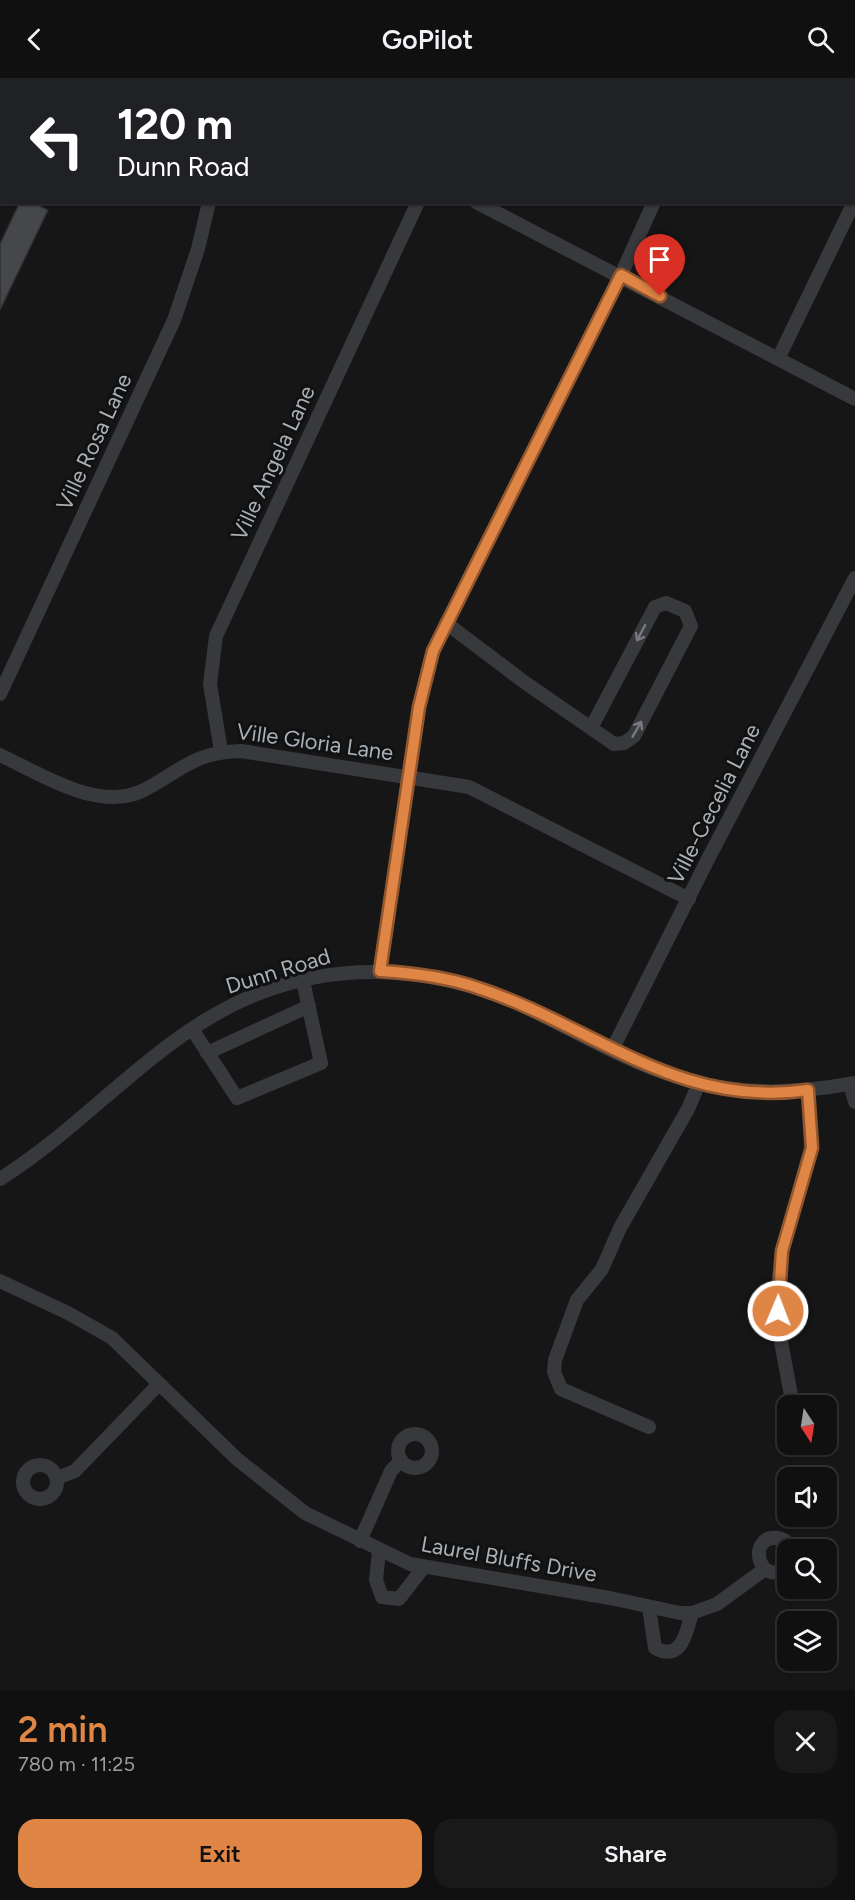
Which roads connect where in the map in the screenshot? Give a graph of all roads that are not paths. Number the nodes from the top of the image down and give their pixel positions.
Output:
1 (208, 204) edge
2 (417, 204) edge
3 (480, 204) edge
4 (653, 204) edge
5 (853, 204) edge
6 (621, 275) junction
7 (778, 359) junction
8 (855, 399) edge
9 (855, 578) edge
10 (446, 623) junction
11 (0, 694) edge
12 (591, 728) junction
13 (221, 751) junction
14 (0, 755) edge
15 (409, 777) junction
16 (689, 899) junction
17 (380, 971) junction
18 (303, 981) junction
19 (309, 1006) junction
20 (192, 1029) junction
21 (612, 1050) junction
22 (207, 1053) junction
23 (699, 1083) junction
24 (853, 1083) edge
25 (808, 1090) junction
26 (855, 1102) edge
27 (0, 1179) edge
28 (0, 1281) edge
29 (159, 1384) junction
30 (791, 1395) edge
31 (650, 1427) dead end
32 (400, 1460) dead end
33 (57, 1478) dead end
34 (782, 1539) edge
35 (360, 1541) junction
36 (379, 1551) junction
37 (423, 1568) junction
38 (765, 1569) junction
39 (777, 1573) edge
40 (649, 1607) junction
41 (692, 1612) junction

1 - 11 street, Ville Rosa Lane
2 - 13 street, Ville Angela Lane
3 - 6 street
4 - 6 street
5 - 7 street
6 - 7 street
6 - 10 street
7 - 8 street
9 - 16 street, Ville-Cecelia Lane
10 - 12 street
10 - 15 street
12 -> 12 street
13 - 14 street, Ville Gloria Lane
13 - 15 street, Ville Gloria Lane
15 - 16 street, Ville Gloria Lane
15 - 17 street
16 - 21 street, Ville-Cecelia Lane
17 - 18 street, Dunn Road
17 - 21 street, Dunn Road
18 - 19 street
18 - 20 street, Dunn Road
19 - 22 street
19 - 22 street
20 - 22 street
20 - 27 street, Dunn Road
21 - 23 street, Dunn Road
23 - 25 street, Dunn Road
23 - 31 street
24 - 25 street, Dunn Road
24 - 26 street
25 - 30 street
28 - 29 street, Laurel Bluffs Drive
29 - 33 street
29 - 35 street, Laurel Bluffs Drive
32 - 35 street
34 - 38 street
35 - 36 street, Laurel Bluffs Drive
36 - 37 street, Laurel Bluffs Drive
36 - 37 street
37 - 40 street, Laurel Bluffs Drive
38 - 39 street
38 - 41 street, Laurel Bluffs Drive
40 - 41 street, Laurel Bluffs Drive
40 - 41 street

